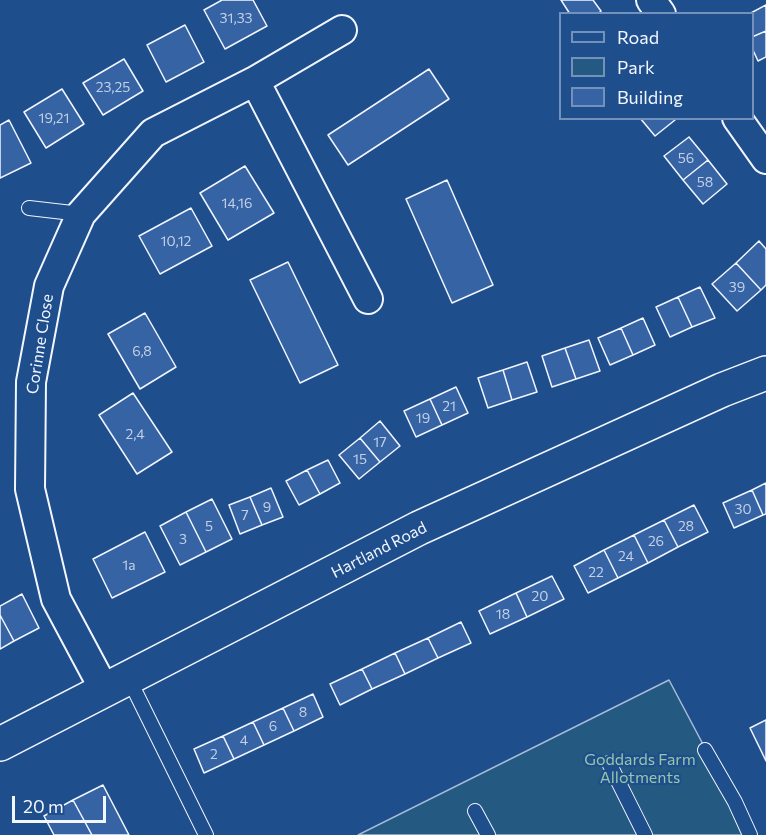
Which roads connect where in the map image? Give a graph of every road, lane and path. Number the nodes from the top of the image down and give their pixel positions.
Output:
1 (342, 30) dead end
2 (255, 81) junction
3 (738, 120) edge
4 (766, 159) edge
5 (29, 208) dead end
6 (81, 214) junction
7 (368, 299) dead end
8 (766, 373) edge
9 (116, 684) junction
10 (0, 744) edge
11 (705, 750) dead end
12 (609, 764) dead end
13 (475, 811) dead end
14 (206, 835) edge
15 (488, 835) edge
16 (645, 835) edge
17 (750, 835) edge

1 - 2 street, Corinne Close
2 - 6 street, Corinne Close
2 - 7 street
3 - 4 street
5 - 6 lane
6 - 9 street, Corinne Close
8 - 9 street, Hartland Road
9 - 10 street, Hartland Road
9 - 14 lane
11 - 17 lane
12 - 16 lane
13 - 15 lane

